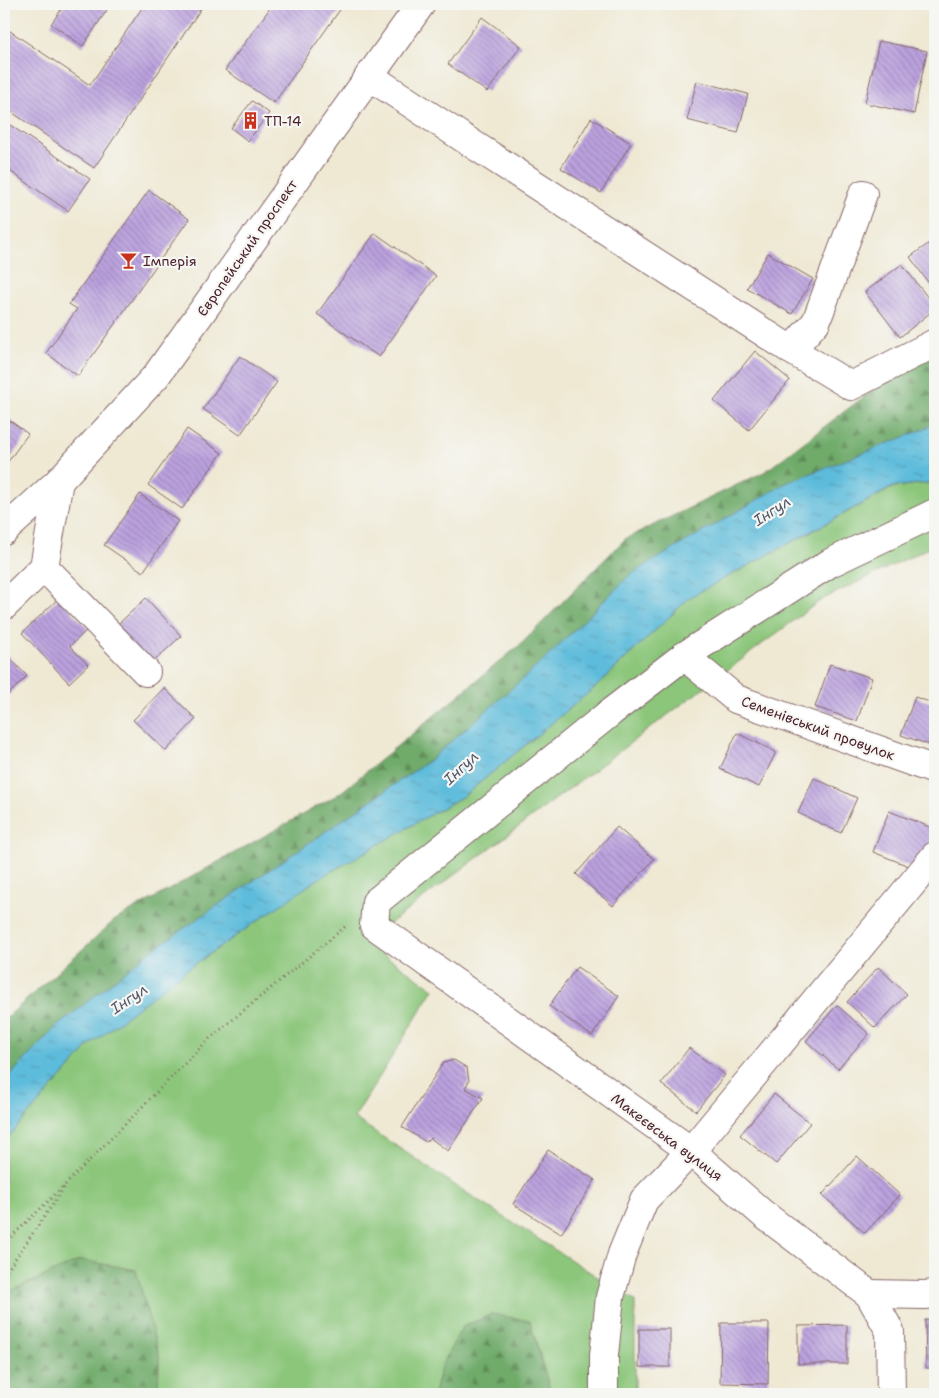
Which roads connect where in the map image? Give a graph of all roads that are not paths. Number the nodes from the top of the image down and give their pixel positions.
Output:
1 (421, 4) edge
2 (369, 76) junction
3 (863, 194) dead end
4 (935, 343) edge
5 (791, 350) junction
6 (59, 481) junction
7 (935, 513) edge
8 (4, 532) edge
9 (44, 567) junction
10 (4, 606) edge
11 (684, 656) junction
12 (146, 672) dead end
13 (935, 770) edge
14 (935, 856) edge
15 (691, 1151) junction
16 (869, 1294) junction
17 (935, 1294) edge
18 (604, 1394) edge
19 (891, 1394) edge

1 - 2 street, Європейський проспект
2 - 5 street
2 - 6 street, Європейський проспект
3 - 5 street
4 - 5 street
6 - 8 street, Європейський проспект
6 - 9 street
7 - 11 street
9 - 10 street
9 - 12 street
11 - 13 street, Семенівський провулок
11 - 15 street, Макеєвська вулиця
14 - 15 street
15 - 16 street, Макеєвська вулиця
15 - 18 street
16 - 17 street
16 - 19 street, Макеєвська вулиця

